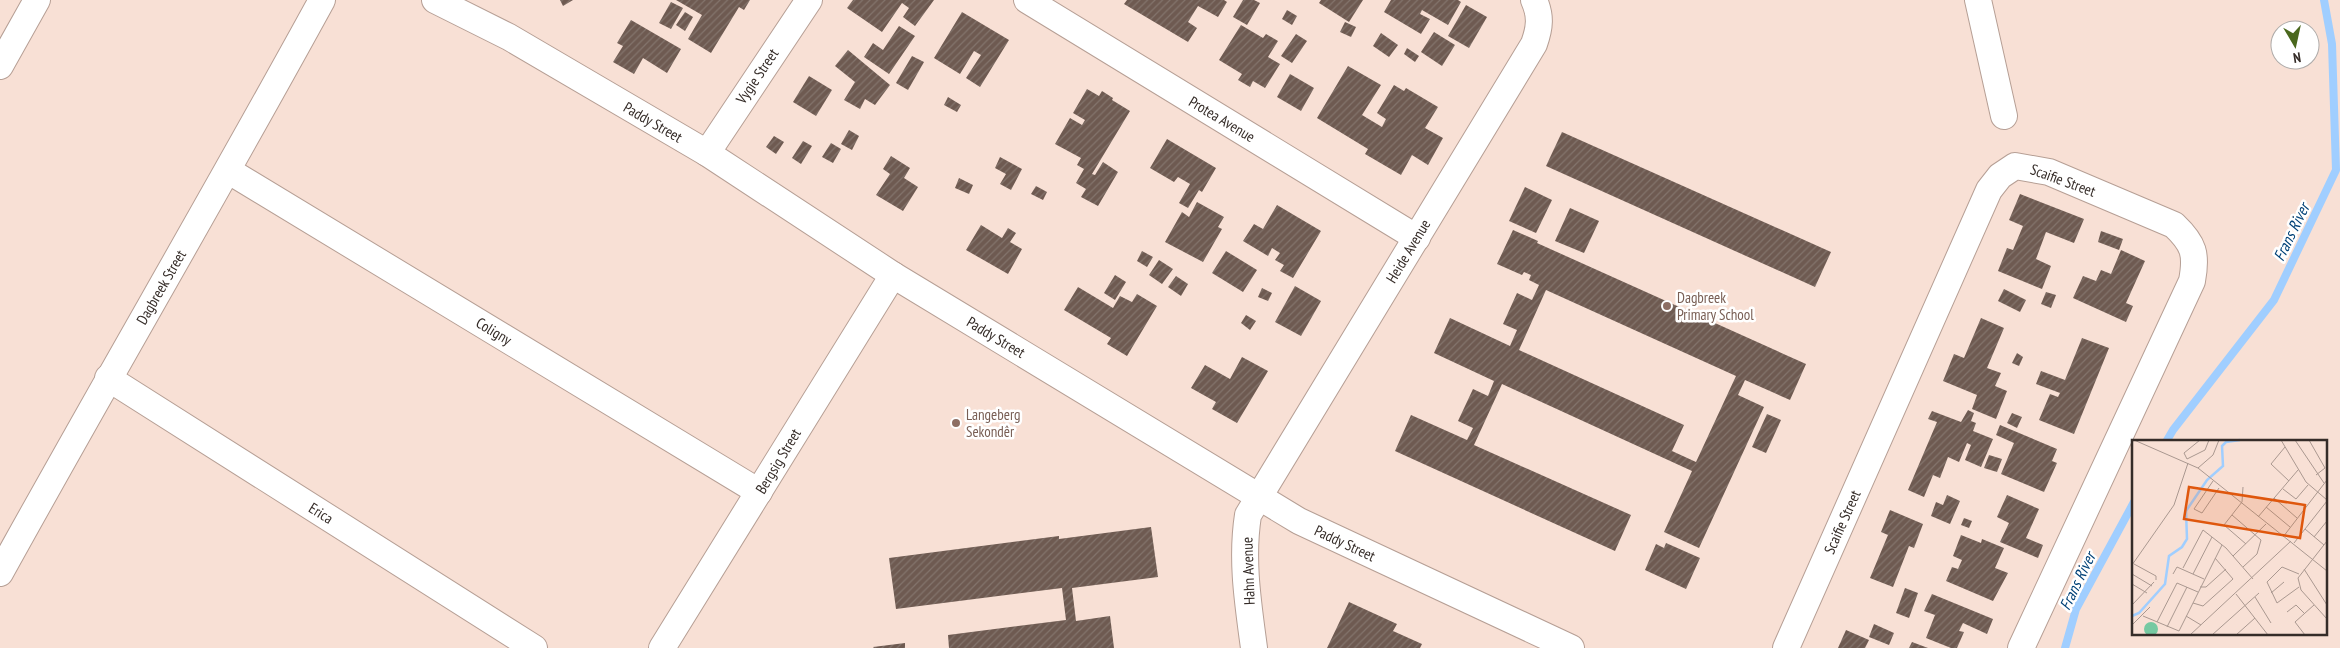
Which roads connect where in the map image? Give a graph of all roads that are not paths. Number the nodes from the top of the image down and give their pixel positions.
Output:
1 (37, 0) edge
2 (322, 0) edge
3 (435, 0) edge
4 (809, 0) edge
5 (1027, 0) edge
6 (1534, 0) edge
7 (1978, 0) edge
8 (0, 66) edge
9 (2004, 116) dead end
10 (706, 153) junction
11 (228, 171) junction
12 (1417, 238) junction
13 (893, 275) junction
14 (108, 378) junction
15 (759, 492) junction
16 (1259, 498) junction
17 (0, 573) edge
18 (534, 648) edge
19 (662, 648) edge
20 (1254, 648) edge
21 (1572, 648) edge
22 (1786, 648) edge
23 (2021, 648) edge

1 - 8 street
2 - 11 street, Dagbreek Street
3 - 10 street, Paddy Street
4 - 10 street, Vygie Street
5 - 12 street, Protea Avenue
6 - 12 street, Heide Avenue
7 - 9 street
10 - 13 street, Paddy Street
11 - 14 street, Dagbreek Street
11 - 15 street, Coligny
12 - 16 street, Heide Avenue
13 - 15 street, Bergsig Street
13 - 16 street, Paddy Street
14 - 17 street, Dagbreek Street
14 - 18 street, Erica
15 - 19 street, Bergsig Street
16 - 20 street, Hahn Avenue
16 - 21 street, Paddy Street
22 - 23 street, Scaifie Street

